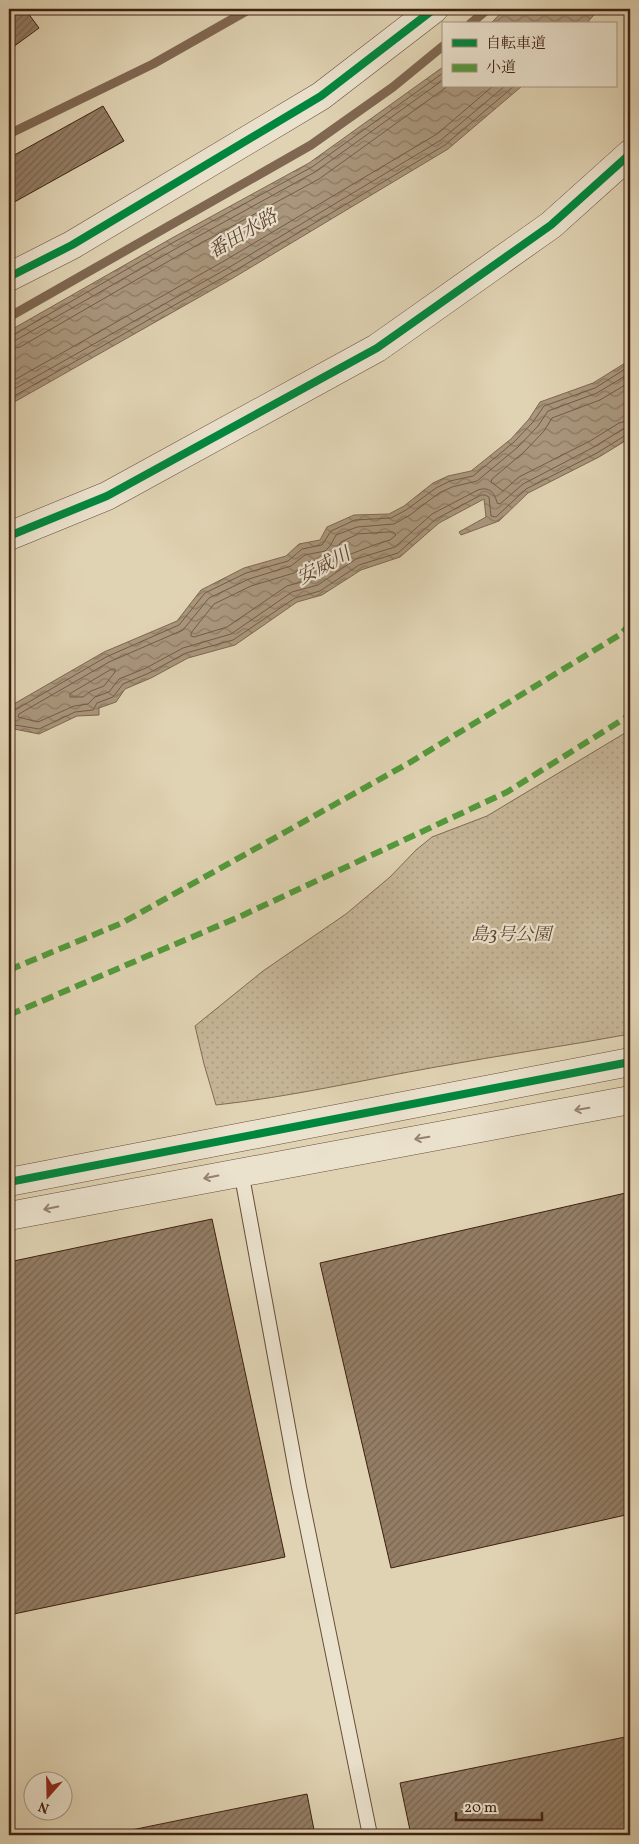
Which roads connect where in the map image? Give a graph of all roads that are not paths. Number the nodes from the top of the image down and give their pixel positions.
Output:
1 (434, 9) edge
2 (630, 154) edge
3 (9, 277) edge
4 (9, 536) edge
5 (630, 1062) edge
6 (630, 1100) edge
7 (241, 1171) junction
8 (9, 1182) edge
9 (9, 1216) edge
10 (370, 1835) edge

1 - 3 street
2 - 4 street
5 - 8 street
6 -> 7 street
7 -> 9 street
7 - 10 lane

